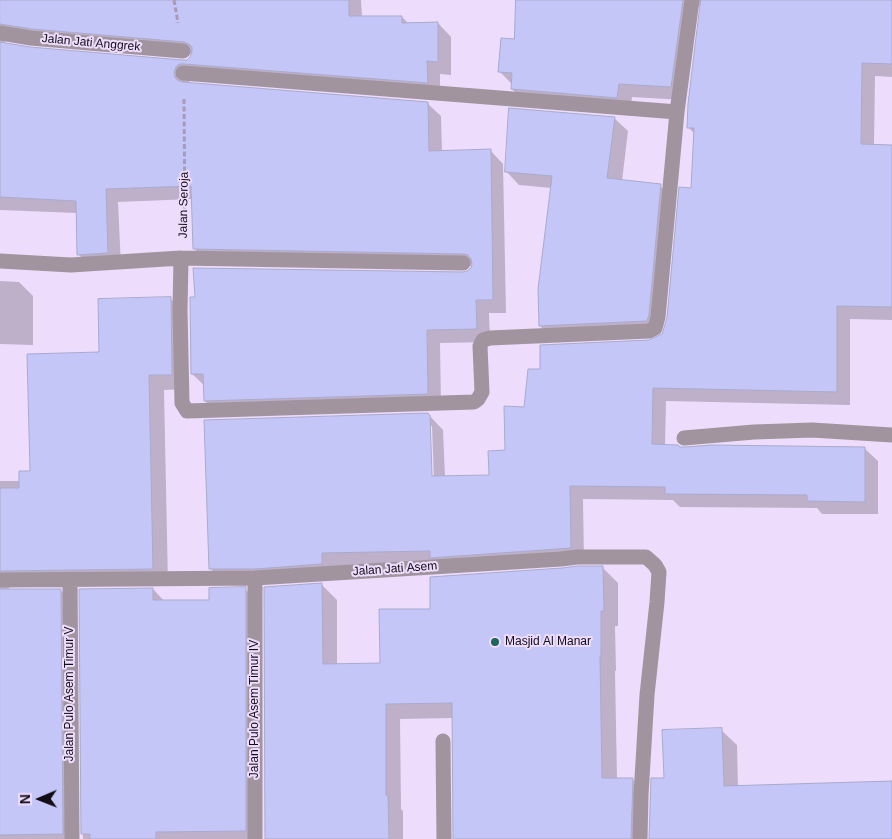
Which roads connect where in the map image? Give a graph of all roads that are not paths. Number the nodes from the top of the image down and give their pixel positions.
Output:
1 (692, 0) edge
2 (0, 33) edge
3 (183, 51) road end
4 (183, 73) road end
5 (677, 112) junction
6 (181, 258) junction
7 (0, 261) edge
8 (463, 263) dead end
9 (892, 435) edge
10 (684, 438) dead end
11 (255, 578) junction
12 (0, 580) edge
13 (70, 580) junction
14 (444, 741) dead end
15 (72, 839) edge
16 (255, 839) edge
17 (444, 839) edge
18 (640, 839) edge

1 - 5 street
2 - 3 street, Jalan Jati Anggrek
4 - 5 street
5 - 6 street
6 - 7 street
6 - 8 street
9 - 10 street
11 - 13 street, Jalan Jati Asem
11 - 16 street, Jalan Pulo Asem Timur IV
11 - 18 street, Jalan Jati Asem
12 - 13 street, Jalan Jati Asem
13 - 15 street, Jalan Pulo Asem Timur V
14 - 17 street

